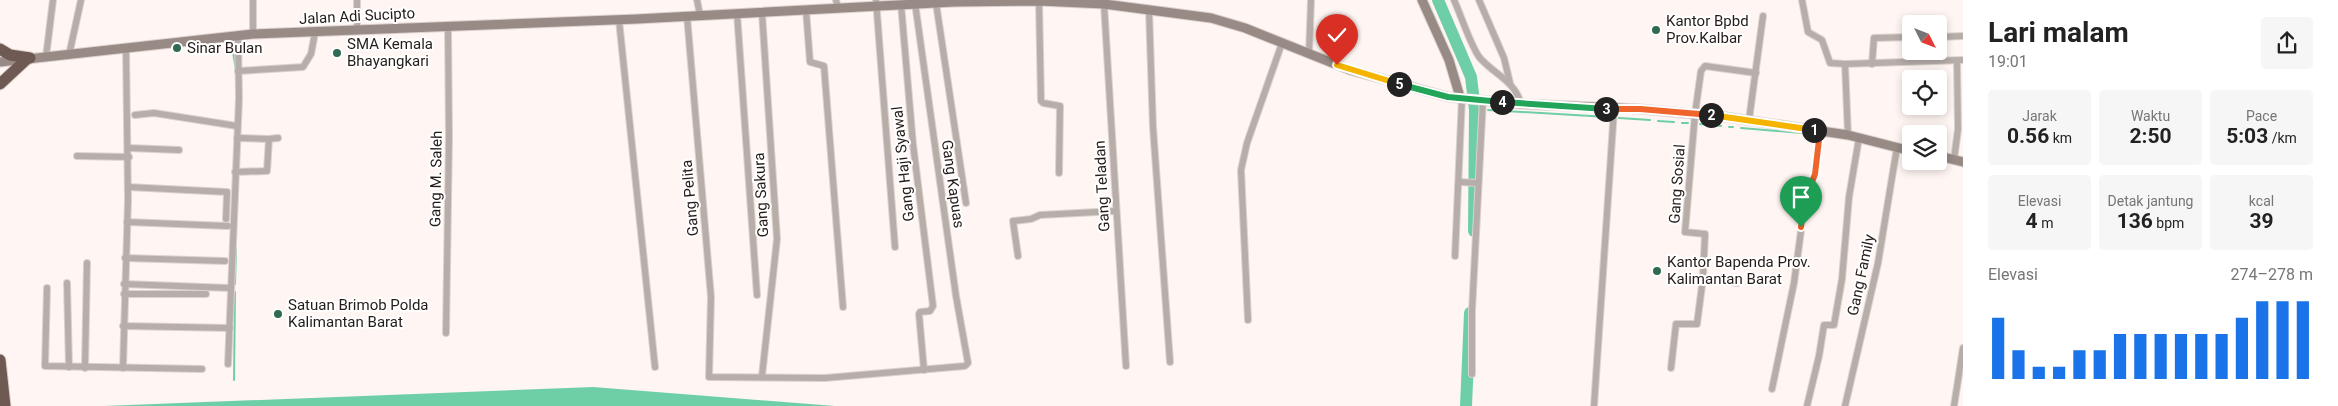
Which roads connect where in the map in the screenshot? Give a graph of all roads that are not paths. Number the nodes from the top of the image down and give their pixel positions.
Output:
1 (53, 0) edge
2 (81, 0) edge
3 (253, 0) edge
4 (357, 0) edge
5 (696, 0) edge
6 (996, 0) edge
7 (1027, 0) edge
8 (1310, 0) edge
9 (1422, 0) edge
10 (1454, 0) edge
11 (1479, 0) edge
12 (1802, 0) edge
13 (954, 1) edge
14 (1039, 1) edge
15 (1091, 2) edge
16 (876, 3) edge
17 (915, 3) junction
18 (936, 3) junction
19 (837, 4) edge
20 (901, 4) junction
21 (1104, 4) junction
22 (806, 10) junction
23 (1149, 10) junction
24 (737, 13) junction
25 (762, 13) junction
26 (700, 15) junction
27 (688, 16) junction
28 (1763, 16) dead end
29 (619, 20) junction
30 (448, 26) junction
31 (357, 30) junction
32 (315, 33) junction
33 (252, 34) junction
34 (1963, 36) edge
35 (238, 37) junction
36 (1902, 37) edge
37 (1948, 37) edge
38 (1282, 43) junction
39 (0, 49) edge
40 (126, 49) junction
41 (1309, 54) junction
42 (69, 55) junction
43 (46, 57) junction
44 (29, 58) junction
45 (1960, 61) edge
46 (0, 62) edge
47 (1845, 64) junction
48 (1872, 64) junction
49 (238, 71) junction
50 (1756, 73) junction
51 (1453, 78) junction
52 (0, 84) edge
53 (1510, 84) junction
54 (1448, 97) junction
55 (1472, 98) junction
56 (1522, 104) junction
57 (1614, 110) junction
58 (1694, 114) junction
59 (134, 115) dead end
60 (1749, 120) junction
61 (237, 126) junction
62 (1820, 131) junction
63 (1848, 135) junction
64 (236, 138) junction
65 (278, 138) dead end
66 (1859, 138) junction
67 (269, 139) junction
68 (1897, 147) junction
69 (128, 148) junction
70 (1902, 148) edge
71 (180, 150) dead end
72 (77, 156) dead end
73 (129, 157) junction
74 (1958, 161) edge
75 (235, 172) junction
76 (1059, 173) dead end
77 (1463, 182) junction
78 (1478, 183) junction
79 (128, 187) junction
80 (966, 203) dead end
81 (1116, 211) junction
82 (127, 222) junction
83 (895, 248) dead end
84 (1018, 256) dead end
85 (1455, 256) dead end
86 (125, 258) junction
87 (225, 261) dead end
88 (87, 263) dead end
89 (1703, 278) junction
90 (1737, 283) dead end
91 (67, 284) dead end
92 (124, 284) junction
93 (47, 288) dead end
94 (230, 288) junction
95 (124, 294) junction
96 (206, 294) dead end
97 (757, 296) dead end
98 (843, 307) dead end
99 (1248, 320) dead end
100 (123, 326) junction
101 (230, 328) junction
102 (446, 333) dead end
103 (1963, 348) edge
104 (0, 360) edge
105 (1170, 362) dead end
106 (228, 364) dead end
107 (1126, 366) dead end
108 (69, 367) junction
109 (655, 367) dead end
110 (85, 368) junction
111 (123, 368) junction
112 (1671, 368) dead end
113 (202, 369) dead end
114 (924, 370) junction
115 (1472, 374) dead end
116 (762, 376) junction
117 (1772, 388) dead end
118 (5, 406) edge
119 (1594, 406) edge
120 (1807, 406) edge
121 (1845, 406) edge
122 (1954, 406) edge

1 - 43 street
2 - 42 street
3 - 33 street
4 - 31 street
5 - 26 street
6 - 7 main road, Jalan Adi Sucipto
6 - 13 main road, Jalan Adi Sucipto
7 - 14 main road, Jalan Adi Sucipto
8 - 41 street
9 - 51 main road
10 - 53 street
11 - 53 street
12 - 47 street
13 - 18 main road, Jalan Adi Sucipto
14 - 15 main road, Jalan Adi Sucipto
14 - 76 street
15 - 21 main road, Jalan Adi Sucipto
16 - 19 main road, Jalan Adi Sucipto
16 - 20 main road, Jalan Adi Sucipto
16 - 83 street
17 - 18 main road, Jalan Adi Sucipto
17 - 20 main road, Jalan Adi Sucipto
17 - 114 street, Gang Kapuas
18 - 80 street
19 - 22 main road, Jalan Adi Sucipto
20 - 114 street, Gang Haji Syawal
21 - 23 main road, Jalan Adi Sucipto
21 - 81 street, Gang Teladan
22 - 25 main road, Jalan Adi Sucipto
22 - 98 street
23 - 38 main road, Jalan Adi Sucipto
23 - 105 street
24 - 25 main road, Jalan Adi Sucipto
24 - 26 main road, Jalan Adi Sucipto
24 - 97 street
25 - 116 street, Gang Sakura
26 - 27 main road, Jalan Adi Sucipto
27 - 29 main road, Jalan Adi Sucipto
27 - 116 street, Gang Pelita
28 - 50 street
29 - 30 main road, Jalan Adi Sucipto
29 - 109 street
30 - 31 main road, Jalan Adi Sucipto
30 - 102 street, Gang M. Saleh
31 - 32 main road, Jalan Adi Sucipto
32 - 33 main road, Jalan Adi Sucipto
32 - 49 street
33 - 35 main road, Jalan Adi Sucipto
34 - 37 street
35 - 40 main road, Jalan Adi Sucipto
35 - 49 street
36 - 48 street
38 - 41 main road, Jalan Adi Sucipto
38 - 99 street
39 - 44 highway
40 - 42 main road, Jalan Adi Sucipto
40 - 69 street
41 - 54 main road, Jalan Adi Sucipto
42 - 43 main road, Jalan Adi Sucipto
43 - 44 main road, Jalan Adi Sucipto
44 - 46 main road, Jalan Adi Sucipto
44 - 52 highway
45 - 48 street
45 - 74 street
47 - 48 street
47 - 63 street
49 - 61 street
50 - 58 street
50 - 60 street
51 - 54 main road
51 - 55 main road
53 - 56 street
54 - 55 main road, Jalan Adi Sucipto
55 - 56 main road, Jalan Adi Sucipto
55 - 77 street
55 - 78 street
56 - 57 main road, Jalan Adi Sucipto
57 - 58 main road, Jalan Adi Sucipto
57 - 119 street
58 - 60 main road, Jalan Adi Sucipto
58 - 89 street, Gang Sosial
59 - 61 street
60 - 62 main road, Jalan Adi Sucipto
61 - 64 street
62 - 63 main road, Jalan Adi Sucipto
62 - 117 street
63 - 66 main road, Jalan Adi Sucipto
64 - 67 street
64 - 75 street
65 - 67 street
66 - 68 main road, Jalan Adi Sucipto
66 - 120 street
67 - 75 street
68 - 70 main road, Jalan Adi Sucipto
68 - 121 street, Gang Family
69 - 71 street
69 - 73 street
72 - 73 street
73 - 79 street
75 - 94 street
77 - 78 street
77 - 85 street
78 - 115 street
79 - 82 street
79 - 82 street
81 - 84 street
81 - 107 street, Gang Teladan
82 - 86 street
86 - 87 street
86 - 92 street
88 - 110 street
89 - 90 street
89 - 112 street, Gang Sosial
91 - 108 street
92 - 94 street
92 - 95 street
93 - 108 street
94 - 101 street
95 - 96 street
95 - 100 street
100 - 101 street
100 - 111 street
101 - 106 street
103 - 122 street
104 - 118 highway
108 - 110 street
110 - 111 street
111 - 113 street
114 - 116 street

